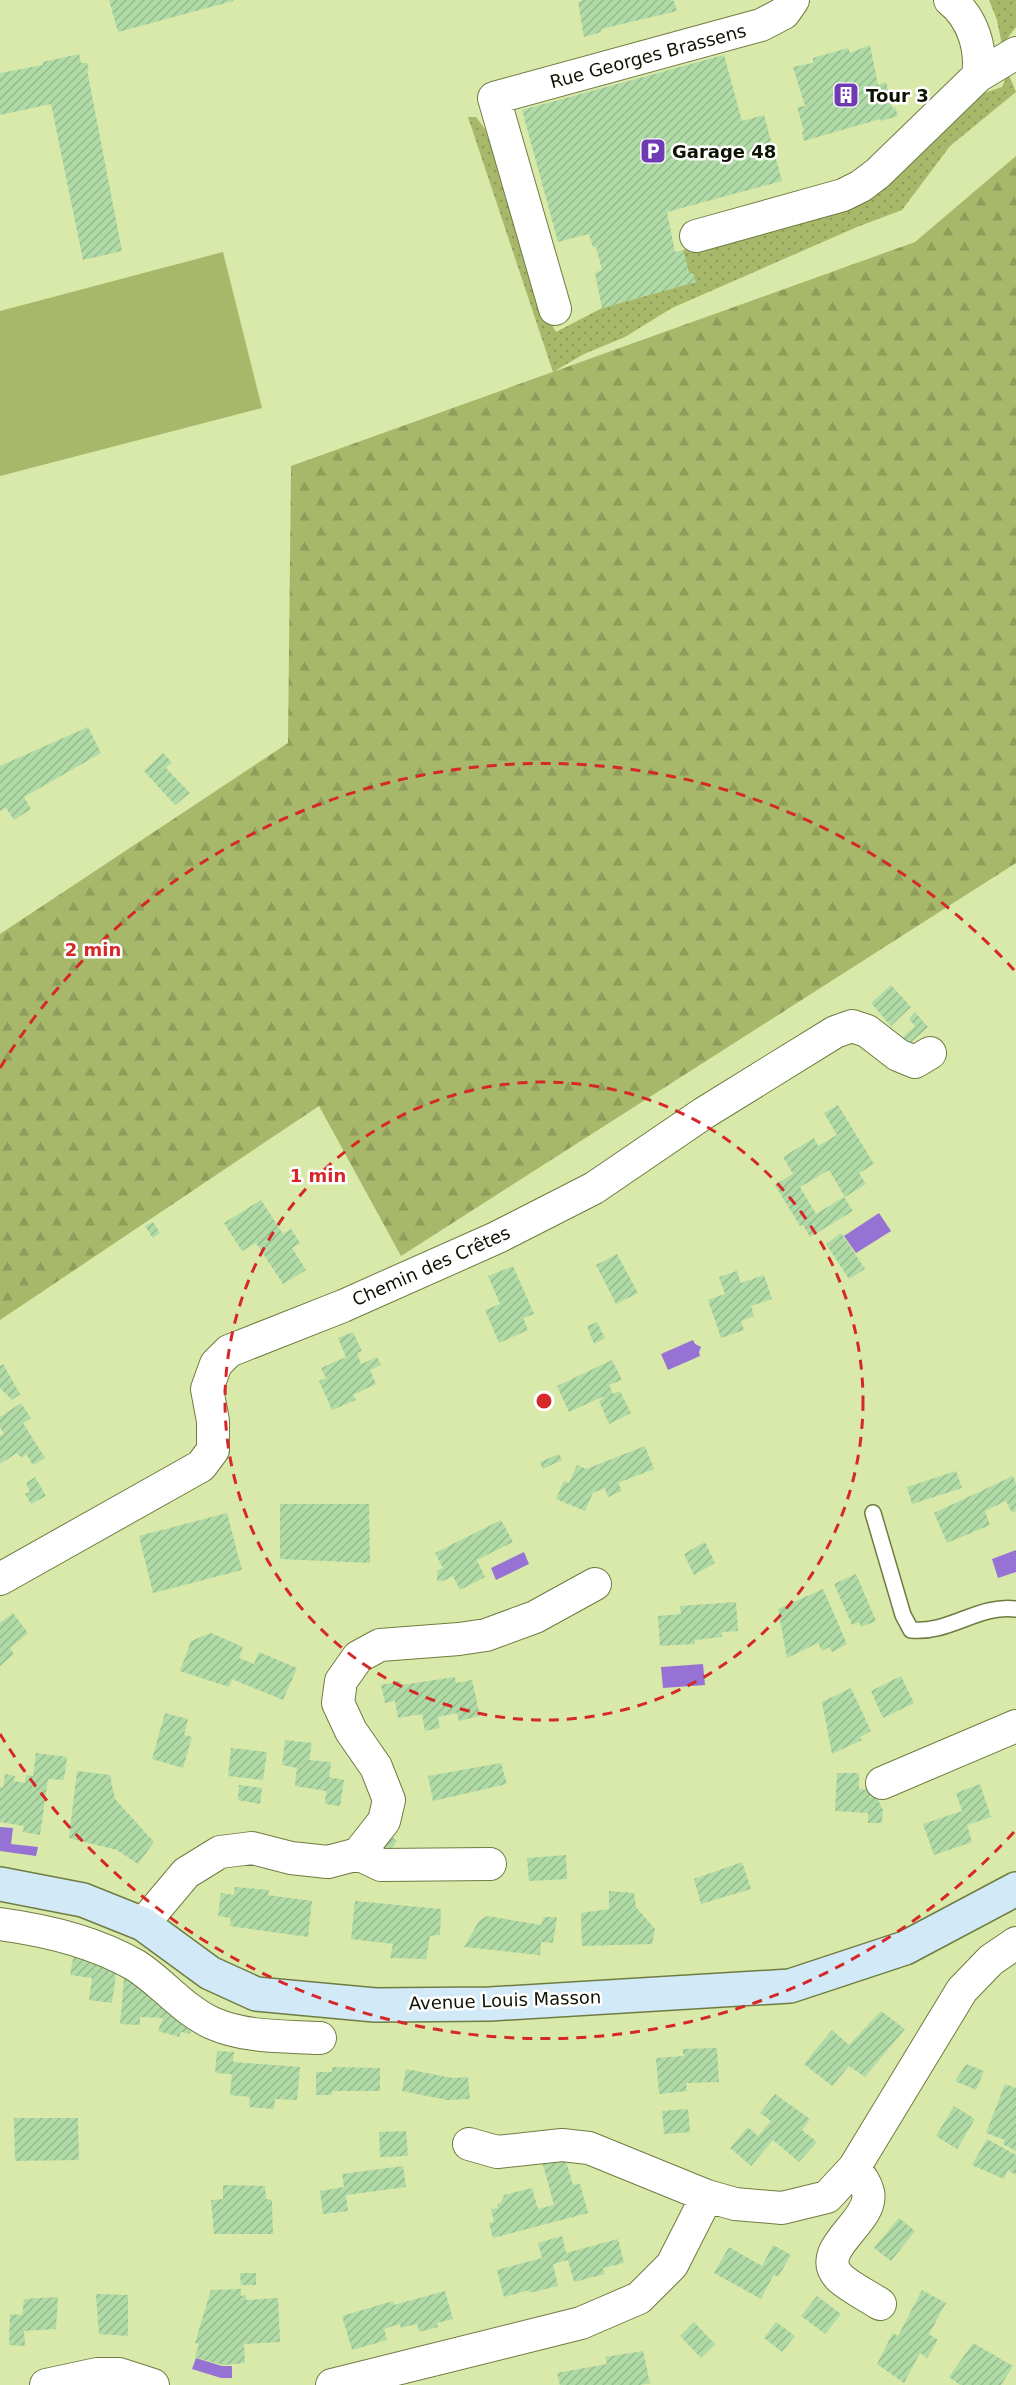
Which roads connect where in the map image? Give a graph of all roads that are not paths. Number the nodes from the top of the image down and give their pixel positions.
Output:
1 (793, 0) edge
2 (950, 0) edge
3 (1016, 53) edge
4 (978, 76) junction
5 (696, 236) dead end
6 (555, 309) dead end
7 (930, 1053) dead end
8 (873, 1513) dead end
9 (0, 1579) edge
10 (595, 1584) dead end
11 (1016, 1609) edge
12 (1016, 1726) edge
13 (882, 1783) dead end
14 (358, 1854) junction
15 (490, 1864) dead end
16 (0, 1884) edge
17 (1016, 1889) edge
18 (0, 1924) edge
19 (143, 1924) junction
20 (1016, 1943) edge
21 (320, 2038) dead end
22 (469, 2144) dead end
23 (854, 2168) junction
24 (707, 2196) junction
25 (880, 2304) dead end
26 (45, 2385) edge
27 (153, 2385) edge
28 (332, 2385) edge

1 - 6 street, Rue Georges Brassens
2 - 4 street
3 - 4 street
4 - 5 street
7 - 9 street, Chemin des Crêtes
8 - 11 lane
10 - 14 street
12 - 13 street
14 - 15 street
14 - 19 street
16 - 19 street, Avenue Louis Masson
17 - 19 street, Avenue Louis Masson
18 - 21 street
20 - 23 street
22 - 24 street
23 - 24 street
23 - 25 street
24 - 28 street
26 - 27 street

